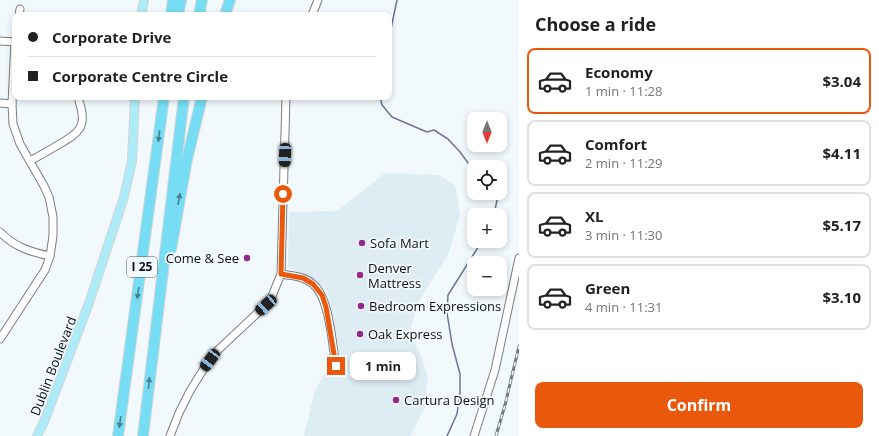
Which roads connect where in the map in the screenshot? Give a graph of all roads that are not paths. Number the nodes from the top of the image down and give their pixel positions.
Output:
1 (144, 0) edge
2 (173, 0) edge
3 (181, 0) edge
4 (202, 0) edge
5 (230, 0) edge
6 (318, 0) edge
7 (142, 12) edge
8 (172, 12) edge
9 (179, 12) edge
10 (200, 12) edge
11 (226, 12) edge
12 (313, 12) edge
13 (12, 41) edge
14 (0, 42) edge
15 (12, 100) edge
16 (135, 100) edge
17 (164, 100) edge
18 (184, 100) edge
19 (201, 100) edge
20 (286, 100) edge
21 (79, 101) dead end
22 (0, 103) edge
23 (12, 104) junction
24 (30, 161) junction
25 (0, 232) edge
26 (50, 256) junction
27 (519, 258) edge
28 (281, 274) junction
29 (156, 319) junction
30 (0, 339) edge
31 (336, 366) dead end
32 (37, 436) edge
33 (118, 436) edge
34 (143, 436) edge
35 (170, 436) edge
36 (474, 436) edge

1 - 7 main road
2 - 8 highway
3 - 9 highway
4 - 10 highway
5 - 11 highway
6 - 12 street
13 - 14 street
15 - 23 street
16 - 32 main road, Dublin Boulevard
17 -> 33 highway, I 25
18 - 29 highway, I 25
29 -> 19 highway
20 - 28 street
21 - 24 street
22 - 23 street
23 - 24 street
24 - 26 street
25 - 26 street
26 - 30 street
27 - 36 street
28 - 31 street
28 - 35 street
34 -> 29 highway, I 25

